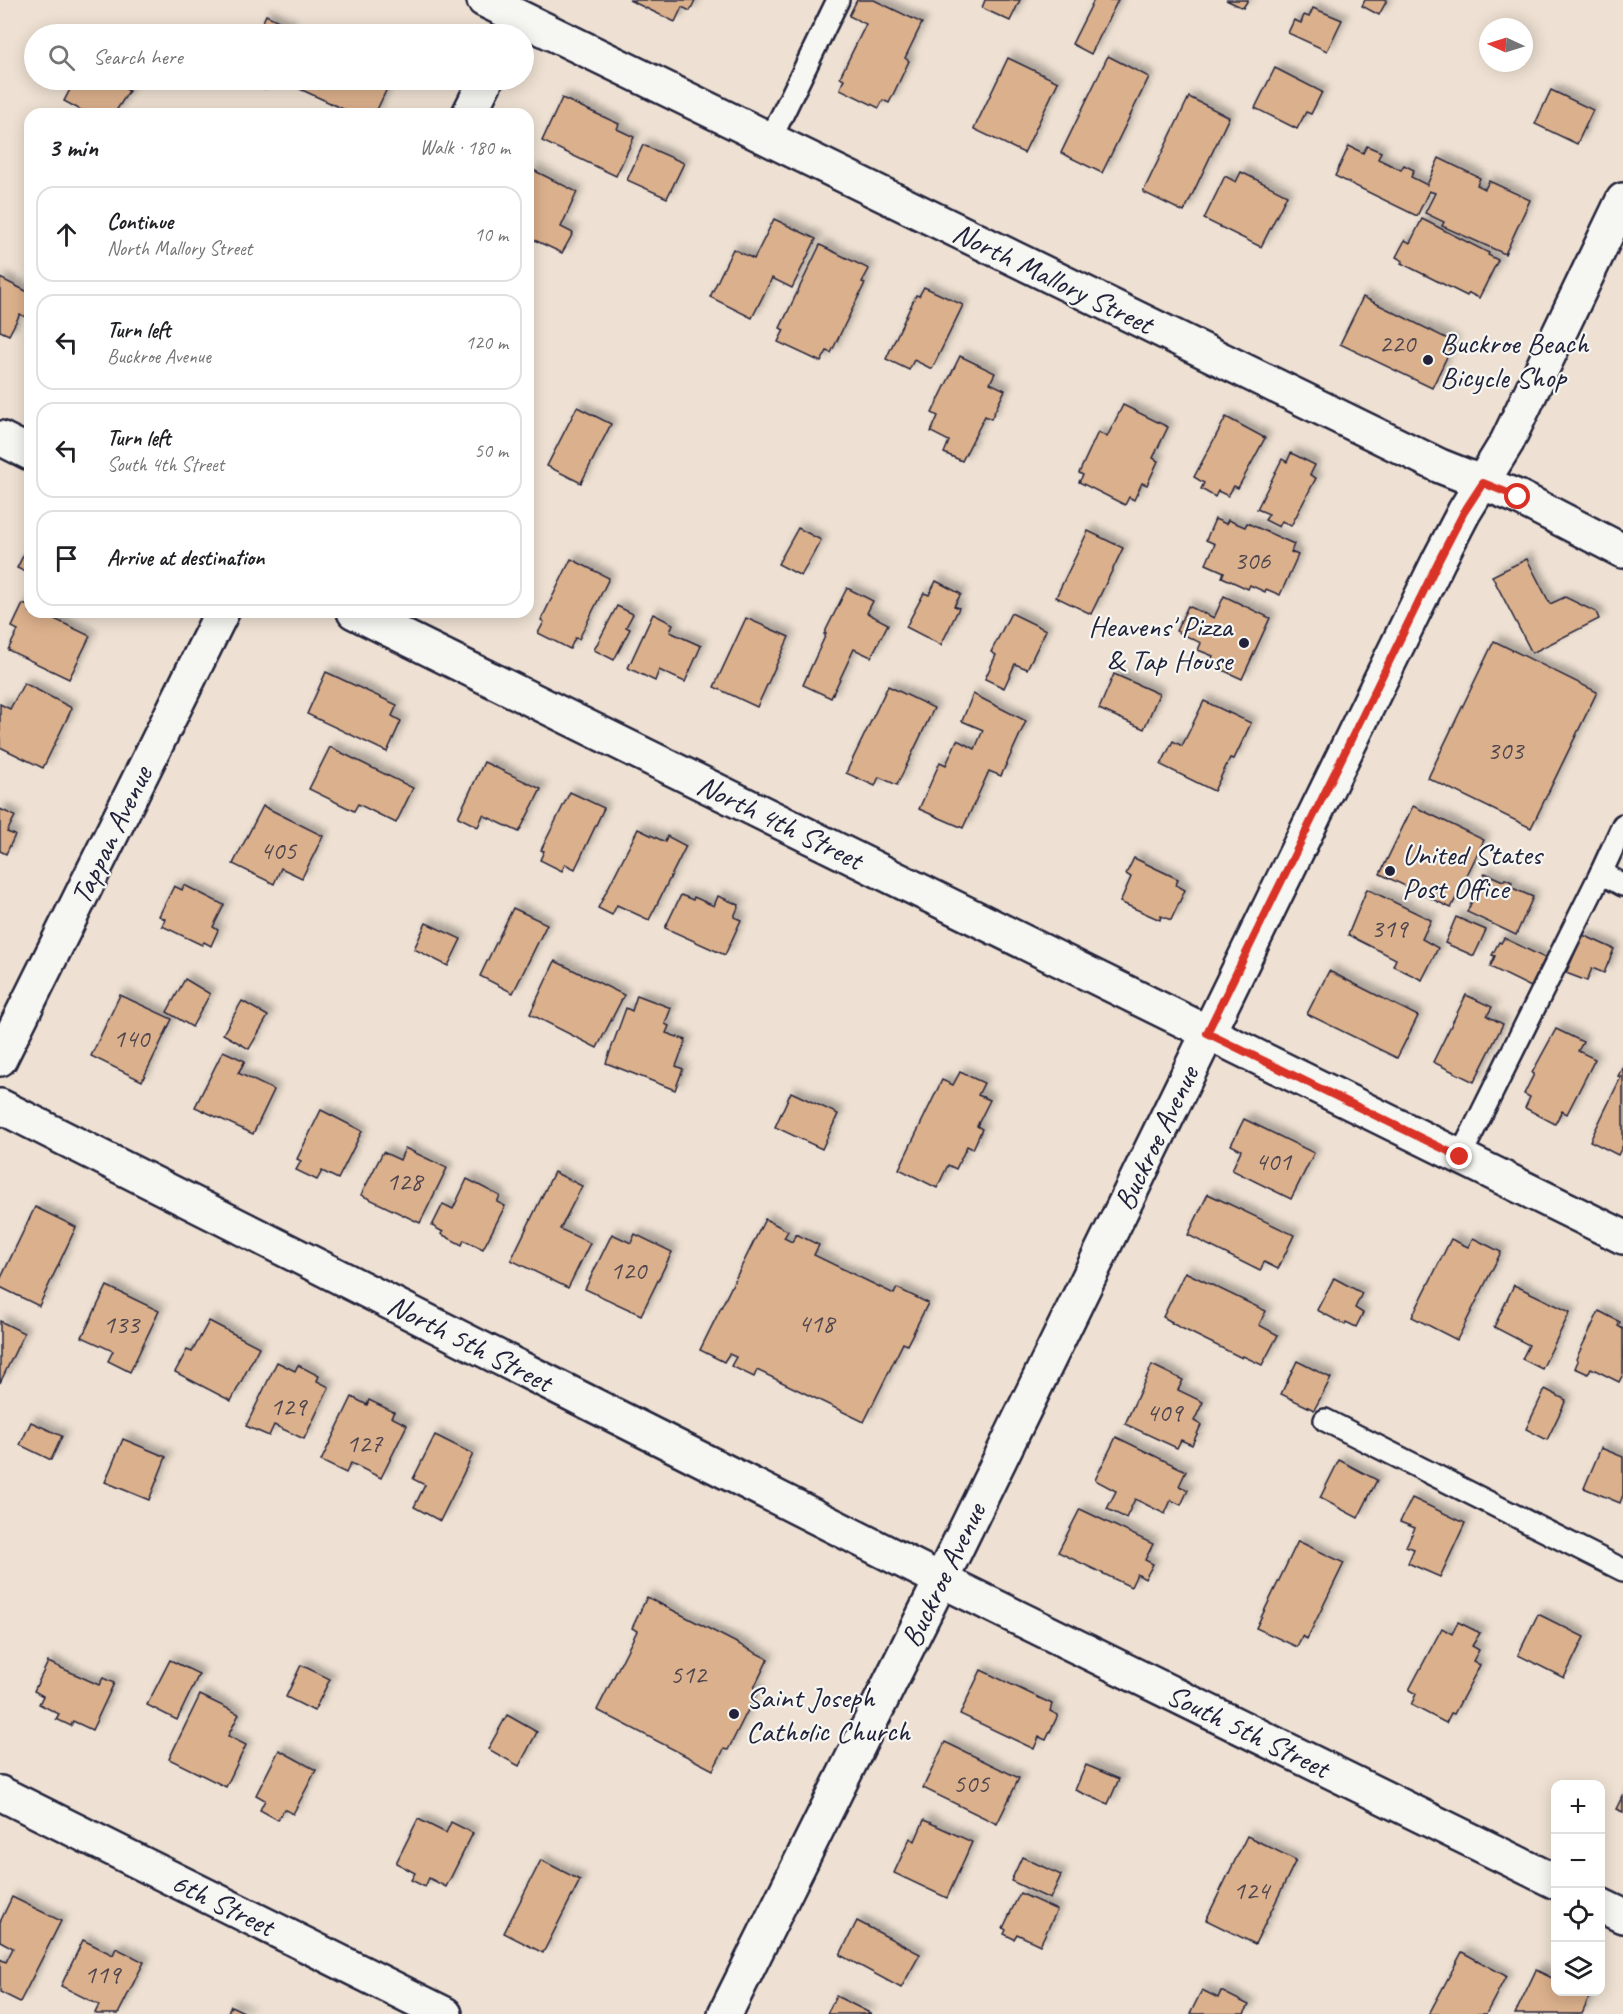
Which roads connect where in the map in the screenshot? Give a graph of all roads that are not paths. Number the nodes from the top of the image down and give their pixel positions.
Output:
1 (484, 0) edge
2 (838, 0) edge
3 (517, 17) edge
4 (531, 24) edge
5 (534, 25) edge
6 (481, 90) edge
7 (472, 108) edge
8 (770, 140) junction
9 (1621, 208) edge
10 (0, 438) edge
11 (24, 450) edge
12 (1483, 483) junction
13 (1623, 551) edge
14 (219, 618) edge
15 (366, 618) edge
16 (1623, 825) edge
17 (1601, 873) junction
18 (1623, 885) edge
19 (1207, 1033) junction
20 (0, 1059) edge
21 (0, 1107) edge
22 (1460, 1157) junction
23 (1623, 1237) edge
24 (1325, 1420) dead end
25 (1623, 1570) edge
26 (941, 1580) junction
27 (0, 1793) edge
28 (1551, 1880) edge
29 (1605, 1907) edge
30 (1623, 1916) edge
31 (445, 2014) edge
32 (725, 2014) edge

1 - 3 street, North Mallory Street
2 - 8 lane
3 - 4 street, North Mallory Street
5 - 8 street, North Mallory Street
6 - 7 street
8 - 12 street, North Mallory Street
9 - 12 street, Buckroe Avenue
10 - 11 street
12 - 13 street, North Mallory Street
12 - 19 street, Buckroe Avenue
14 - 20 street, Tappan Avenue
15 - 19 street, North 4th Street
16 - 17 lane
17 - 18 lane
17 - 22 lane
19 - 22 street, North 4th Street
19 - 26 street, Buckroe Avenue
21 - 26 street, North 5th Street
22 - 23 street, North 4th Street
24 - 25 lane
26 - 28 street, South 5th Street
26 - 32 street, Buckroe Avenue
27 - 31 street, 6th Street
29 - 30 street

